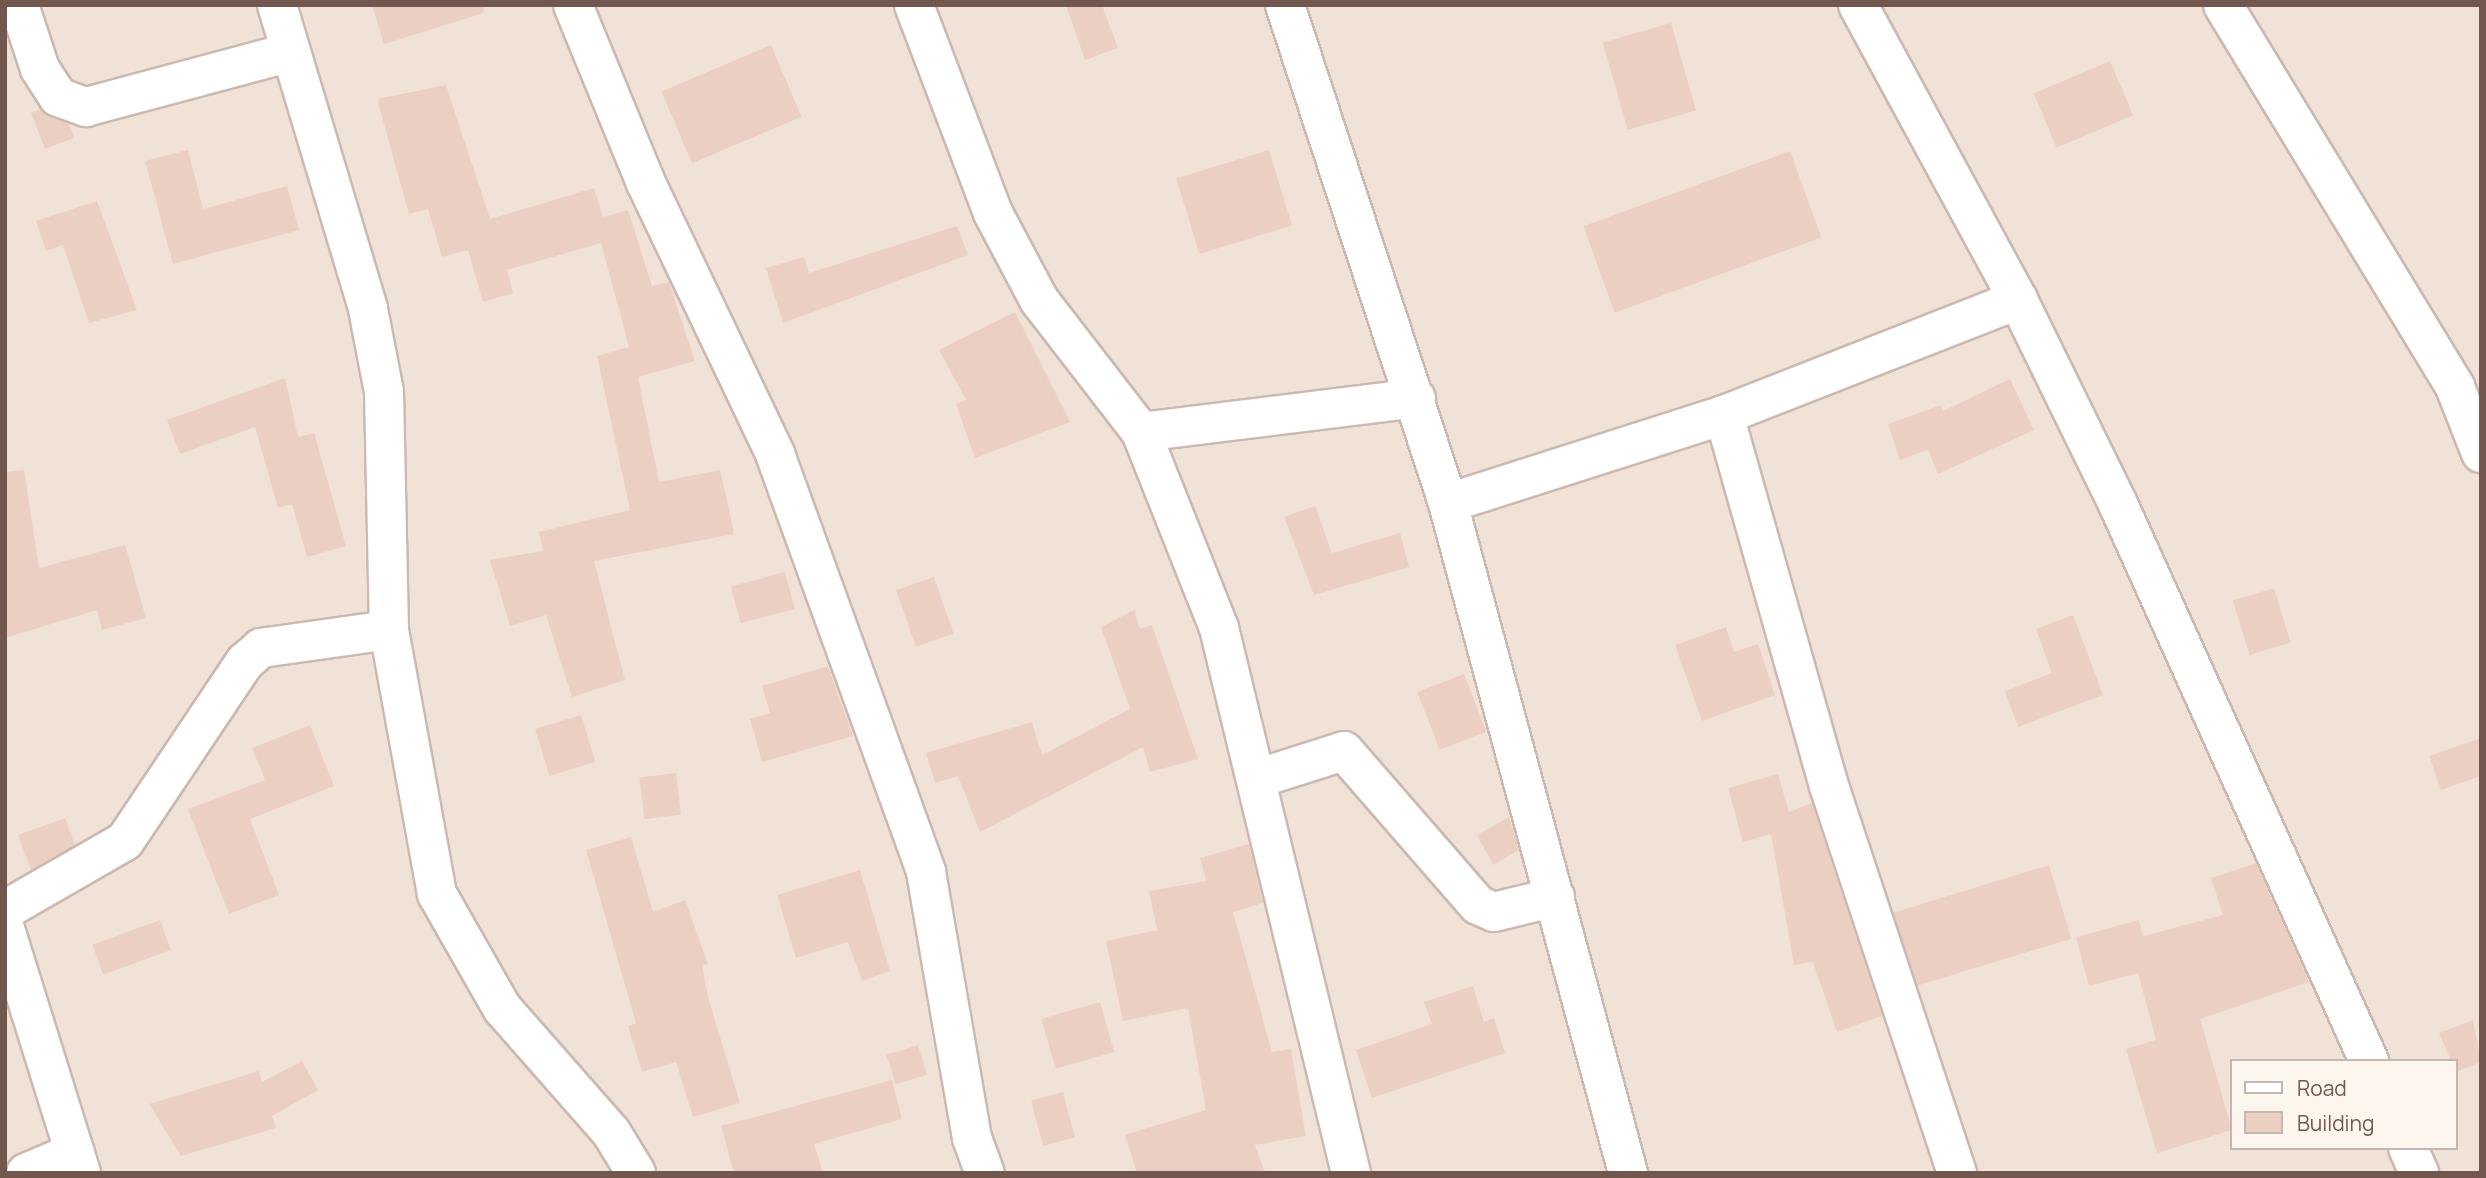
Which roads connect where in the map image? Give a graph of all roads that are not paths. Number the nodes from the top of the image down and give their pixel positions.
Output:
1 (19, 5) edge
2 (277, 5) edge
3 (573, 5) edge
4 (914, 5) edge
5 (1285, 5) edge
6 (1858, 5) edge
7 (2223, 5) edge
8 (291, 52) junction
9 (2018, 300) junction
10 (2468, 381) edge
11 (1416, 398) junction
12 (1724, 415) junction
13 (1141, 432) junction
14 (2481, 453) edge
15 (1448, 503) junction
16 (389, 630) junction
17 (1256, 779) junction
18 (1555, 897) junction
19 (5, 910) edge
20 (5, 929) edge
21 (2368, 1059) edge
22 (2409, 1150) edge
23 (78, 1163) edge
24 (26, 1173) edge
25 (636, 1173) edge
26 (985, 1173) edge
27 (1351, 1173) edge
28 (1628, 1173) edge
29 (1957, 1173) edge
30 (2419, 1173) edge

1 - 8 street
2 - 8 street
3 - 26 street
4 - 13 street
5 - 11 street
6 - 9 street
7 - 10 street
8 - 16 street
9 - 12 street
9 - 21 street
10 - 14 street
11 - 13 street
11 - 15 street
12 - 15 street
12 - 29 street
13 - 17 street
15 - 18 street
16 - 19 street
16 - 25 street
17 - 18 street
17 - 27 street
18 - 28 street
20 - 23 street
22 - 30 street
23 - 24 street

